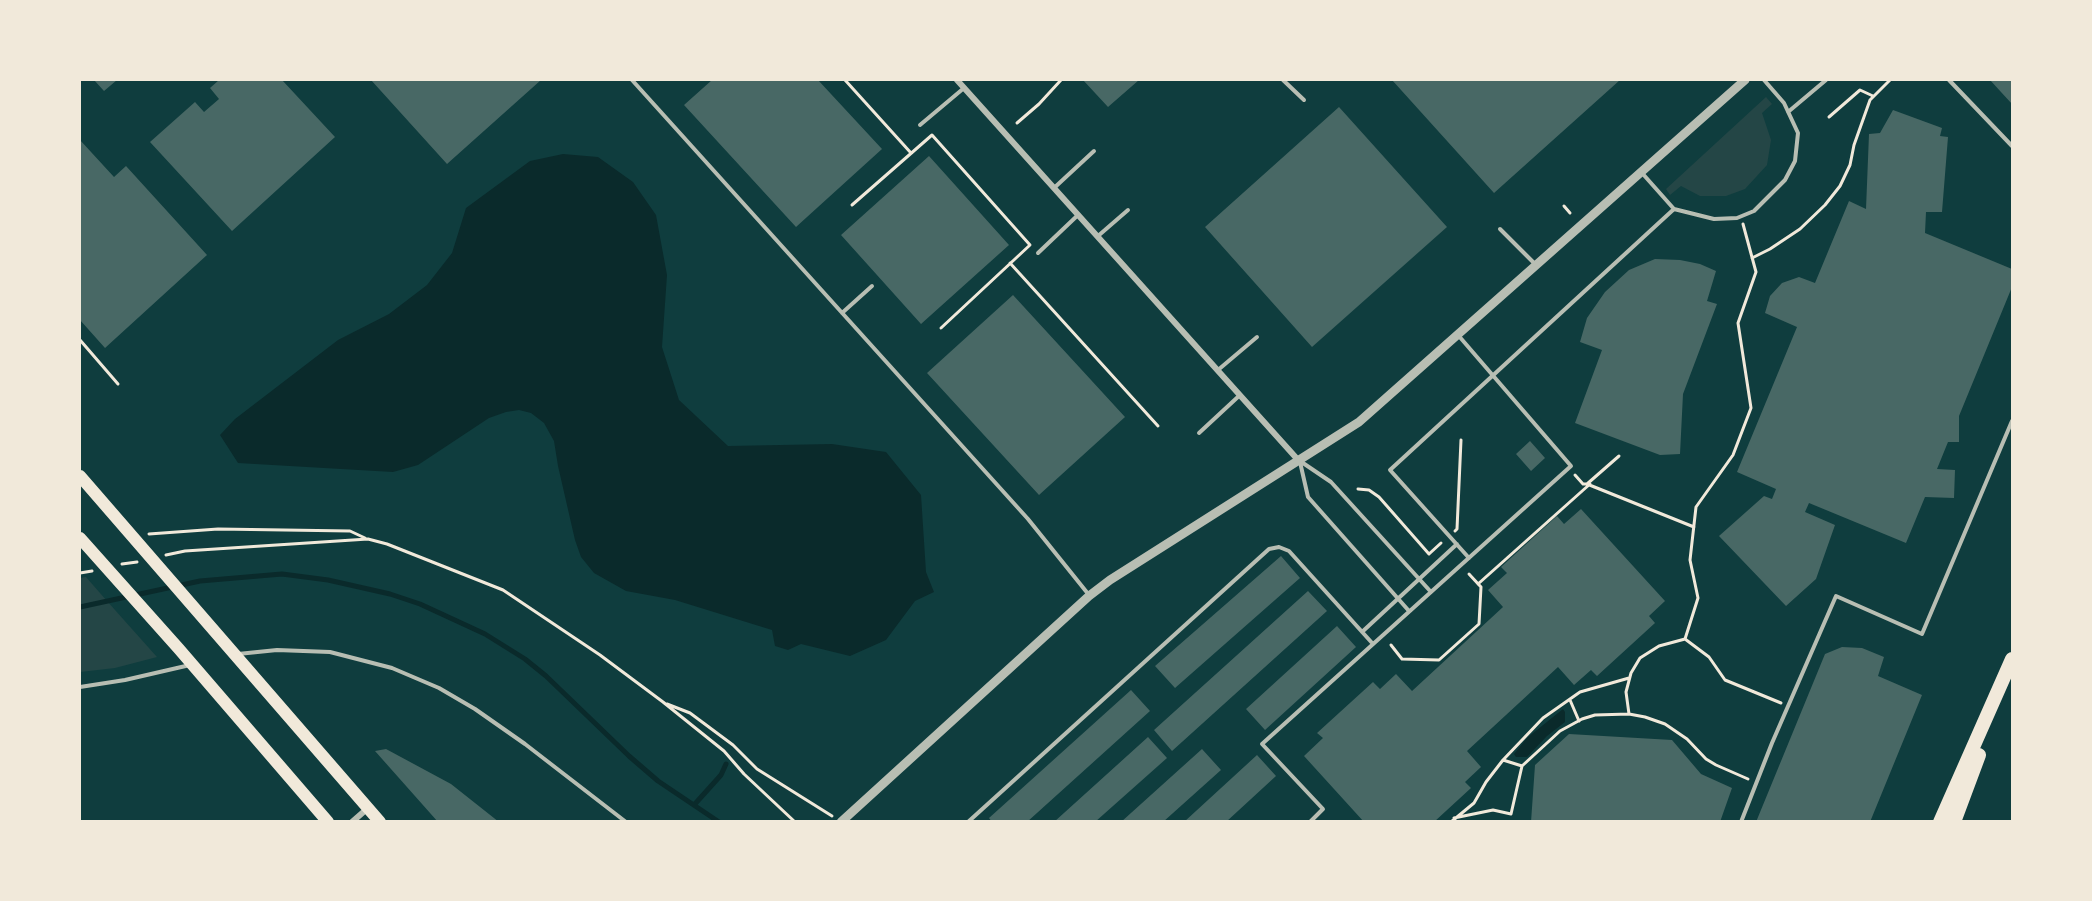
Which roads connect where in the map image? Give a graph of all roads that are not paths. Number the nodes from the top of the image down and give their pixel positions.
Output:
1 (632, 80) edge
2 (957, 80) edge
3 (1283, 80) edge
4 (1745, 80) edge
5 (1764, 80) edge
6 (1826, 80) edge
7 (1950, 80) edge
8 (965, 88) junction
9 (1304, 100) dead end
10 (1788, 112) junction
11 (920, 125) dead end
12 (2013, 146) edge
13 (1094, 151) dead end
14 (1641, 172) junction
15 (1054, 188) junction
16 (1674, 208) junction
17 (1128, 210) dead end
18 (1079, 215) junction
19 (1500, 229) dead end
20 (1098, 236) junction
21 (1038, 253) dead end
22 (1537, 266) junction
23 (872, 286) dead end
24 (842, 313) junction
25 (1458, 334) junction
26 (1257, 337) dead end
27 (1218, 370) junction
28 (1493, 376) junction
29 (1240, 395) junction
30 (2013, 421) edge
31 (1198, 432) dead end
32 (1299, 461) junction
33 (80, 476) edge
34 (80, 538) edge
35 (1457, 544) junction
36 (1469, 558) junction
37 (1420, 579) junction
38 (1431, 592) junction
39 (1089, 596) junction
40 (1398, 599) junction
41 (1409, 611) junction
42 (1362, 632) junction
43 (1373, 644) junction
44 (235, 654) junction
45 (2013, 661) edge
46 (192, 664) junction
47 (80, 687) edge
48 (368, 808) junction
49 (841, 821) edge
50 (328, 822) edge
51 (352, 822) edge
52 (380, 822) edge
53 (626, 822) edge
54 (968, 822) edge
55 (1310, 822) edge
56 (1741, 822) edge
57 (1940, 822) edge
58 (1954, 822) edge

1 - 24 lane
2 - 8 street
3 - 9 lane
4 - 14 street
5 - 10 lane
6 - 10 lane
7 - 12 lane
8 - 11 lane
8 - 15 street
10 - 16 lane
13 - 15 lane
14 - 16 lane
14 - 22 street
15 - 18 street
16 - 28 lane
17 - 20 lane
18 - 20 street
18 - 21 lane
19 - 22 lane
20 - 27 street
22 - 25 street
23 - 24 lane
24 - 39 lane
25 - 28 lane
25 - 32 street
26 - 27 lane
27 - 29 street
28 - 35 lane
28 - 36 lane
29 - 31 lane
29 - 32 street
30 - 56 lane
32 - 37 lane
32 - 39 street
32 - 40 lane
33 - 44 main road
34 - 46 main road
35 - 36 lane
35 - 37 lane
36 - 38 lane
37 - 38 lane
37 - 40 lane
38 - 41 lane
39 - 49 street
40 - 41 lane
40 - 42 lane
41 - 43 lane
42 - 43 lane
42 - 54 lane
43 - 55 lane
44 - 48 main road
44 - 53 lane
45 - 57 highway
45 - 58 highway
46 - 47 lane
46 - 50 main road
48 - 51 street
48 - 52 main road

